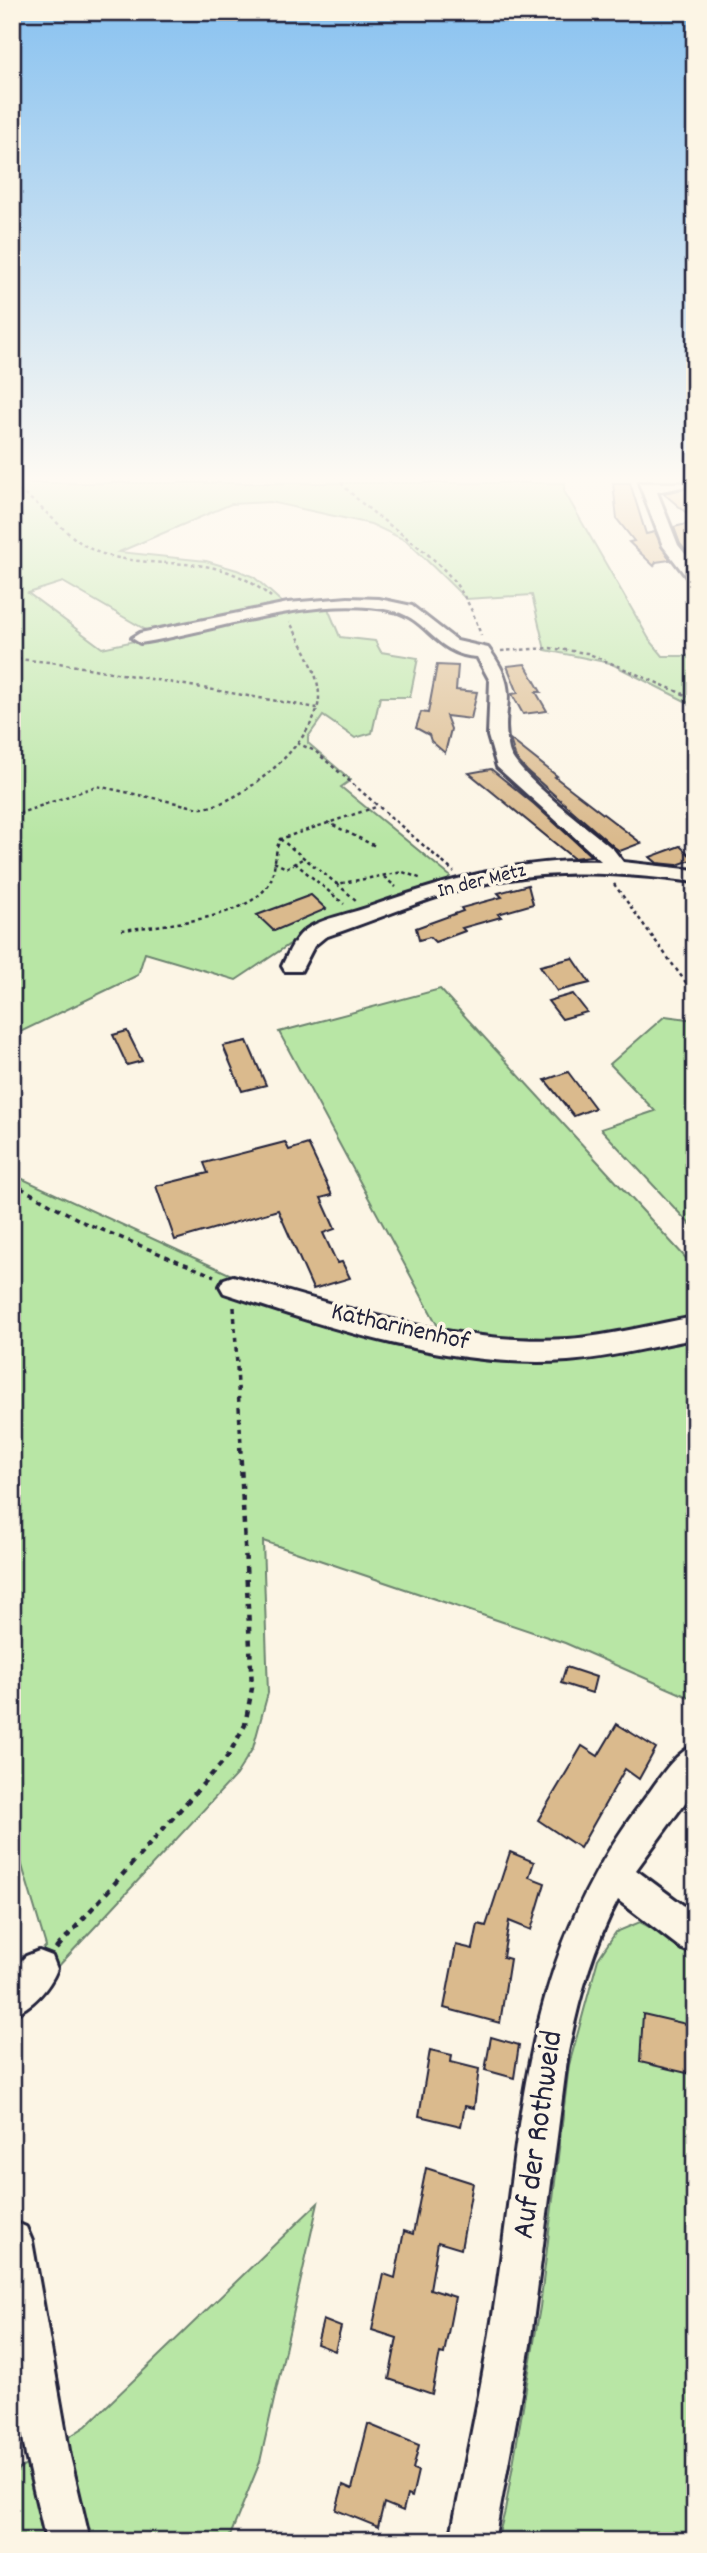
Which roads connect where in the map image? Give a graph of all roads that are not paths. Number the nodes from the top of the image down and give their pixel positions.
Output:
1 (282, 608) joint
2 (140, 638) dead end
3 (611, 867) junction
4 (695, 876) edge
5 (293, 966) dead end
6 (233, 1286) road end
7 (695, 1328) edge
8 (695, 1762) edge
9 (612, 1874) junction
10 (695, 1936) edge
11 (38, 1969) road end
12 (12, 1997) edge
13 (12, 2241) edge
14 (68, 2541) edge
15 (472, 2541) edge

1 - 2 street
1 - 3 street
3 - 4 street, In der Metz
3 - 5 street, In der Metz
6 - 7 street, Katharinenhof
8 - 9 street, Auf der Rothweid
9 - 10 street
9 - 15 street, Auf der Rothweid
11 - 12 street
13 - 14 street

